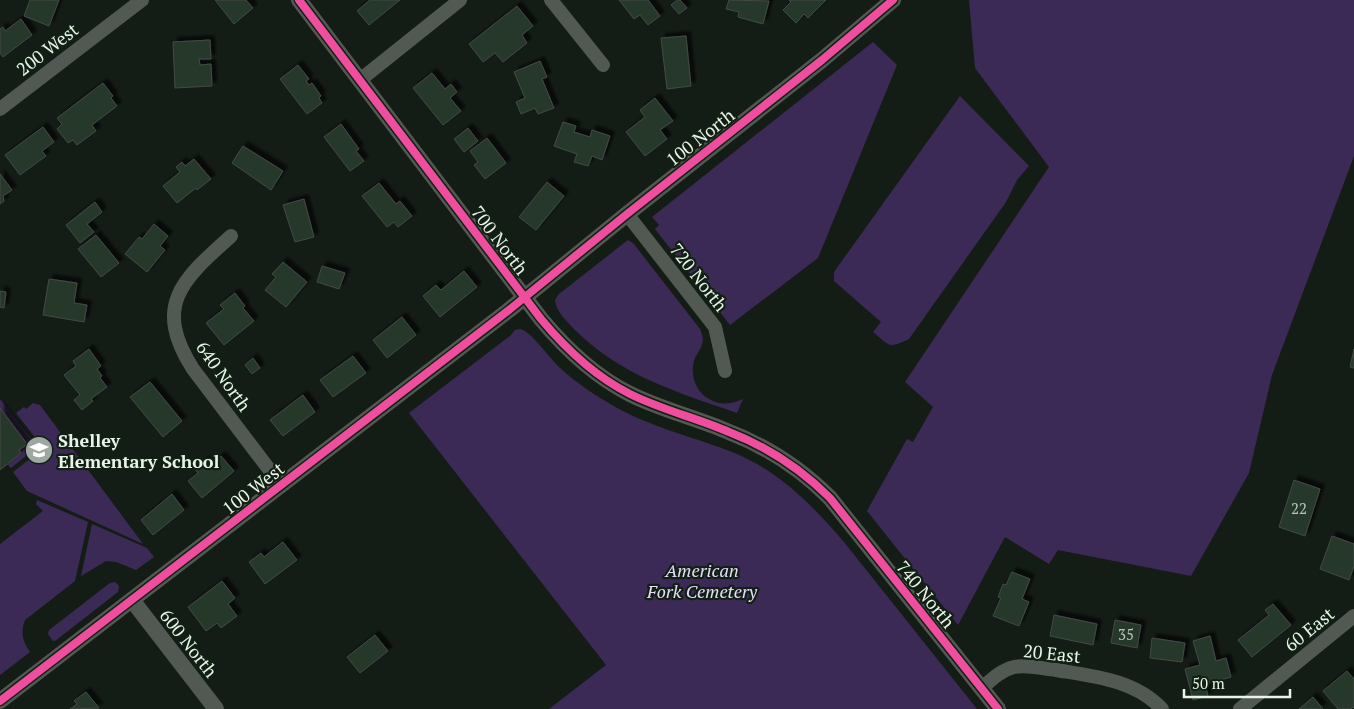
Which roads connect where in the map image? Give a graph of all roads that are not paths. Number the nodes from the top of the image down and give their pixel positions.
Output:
1 (142, 0) edge
2 (299, 0) edge
3 (460, 0) edge
4 (551, 0) edge
5 (893, 0) edge
6 (602, 65) dead end
7 (360, 80) junction
8 (0, 110) edge
9 (627, 214) junction
10 (231, 236) dead end
11 (524, 297) junction
12 (725, 371) dead end
13 (281, 485) junction
14 (830, 498) joint
15 (132, 600) junction
16 (1354, 616) edge
17 (982, 688) junction
18 (0, 701) edge
19 (216, 709) edge
20 (998, 709) edge
21 (1162, 709) edge
22 (1240, 709) edge

1 - 8 street, 200 West
2 - 7 street, 700 North
3 - 7 street
4 - 6 street
5 - 9 street, 100 North
7 - 11 street, 700 North
9 - 11 street, 100 North
9 - 12 street, 720 North
10 - 13 street, 640 North
11 - 13 street, 100 West
11 - 14 street, 700 North
13 - 15 street, 100 West
14 - 17 street, 740 North
15 - 18 street, 100 West
15 - 19 street, 600 North
16 - 22 street, 60 East
17 - 20 street, 740 North
17 - 21 street, 20 East

